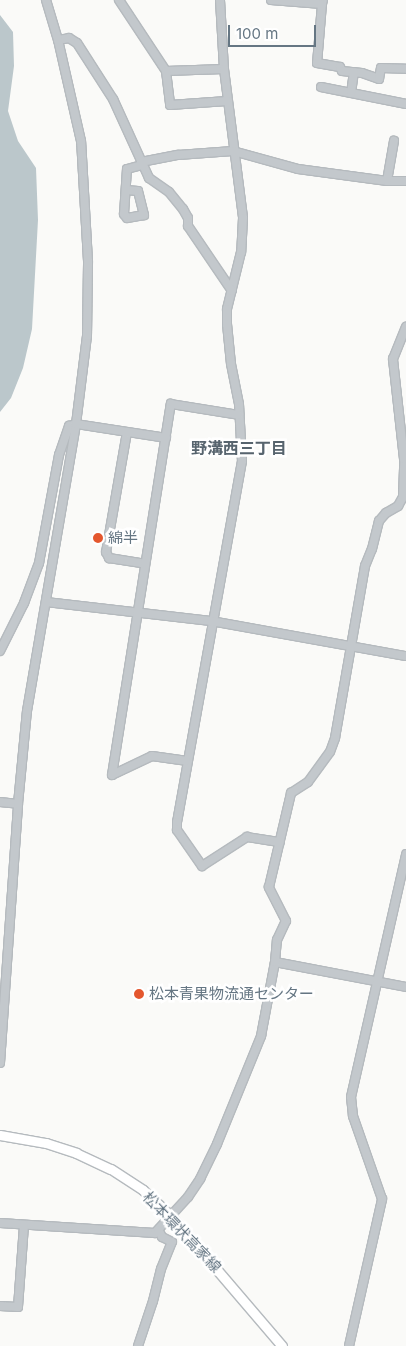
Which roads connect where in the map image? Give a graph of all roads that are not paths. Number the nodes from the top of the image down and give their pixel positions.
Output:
1 (46, 0) edge
2 (119, 0) edge
3 (220, 0) edge
4 (271, 0) edge
5 (322, 2) edge
6 (58, 40) junction
7 (224, 69) junction
8 (406, 69) edge
9 (166, 71) junction
10 (354, 72) junction
11 (321, 87) dead end
12 (351, 92) junction
13 (227, 101) junction
14 (406, 104) edge
15 (394, 141) dead end
16 (234, 151) junction
17 (141, 164) junction
18 (387, 181) junction
19 (406, 181) edge
20 (126, 190) dead end
21 (232, 291) junction
22 (406, 327) edge
23 (240, 415) junction
24 (76, 424) junction
25 (127, 432) junction
26 (166, 438) junction
27 (405, 459) edge
28 (146, 564) junction
29 (46, 602) junction
30 (138, 612) junction
31 (212, 621) junction
32 (351, 646) junction
33 (0, 651) edge
34 (406, 656) edge
35 (186, 761) junction
36 (0, 802) edge
37 (18, 804) junction
38 (280, 842) junction
39 (406, 854) edge
40 (276, 962) junction
41 (4, 965) edge
42 (376, 980) junction
43 (406, 987) edge
44 (0, 1063) edge
45 (0, 1135) edge
46 (171, 1216) junction
47 (0, 1223) edge
48 (24, 1225) junction
49 (159, 1231) junction
50 (0, 1306) edge
51 (138, 1346) edge
52 (282, 1346) edge
53 (349, 1346) edge

1 - 6 street
2 - 9 street
3 - 7 street
4 - 5 street
5 - 10 street
6 - 17 street
6 - 24 street
7 - 9 street
7 - 13 street
8 - 10 street
9 - 13 street
10 - 12 street
11 - 12 street
12 - 14 street
13 - 16 street
15 - 18 street
16 - 17 street
16 - 18 street
16 - 21 street
17 - 20 street
17 - 21 street
18 - 19 street
21 - 23 street
22 - 27 street
23 - 26 street
23 - 31 street
24 - 25 street
24 - 29 street
24 - 33 street
25 - 26 street
25 - 28 street
26 - 28 street
27 - 32 street
28 - 30 street
29 - 30 street
29 - 37 street
30 - 31 street
30 - 35 street
31 - 32 street
31 - 35 street
32 - 34 street
32 - 38 street
35 - 38 street
36 - 37 street
37 - 41 street
38 - 40 street
39 - 42 street
40 - 42 street
40 - 46 street
41 - 44 street
42 - 43 street
42 - 53 street
45 - 46 main road, 松本環状高家線
46 - 49 street
46 - 52 main road, 松本環状高家線
47 - 48 street
48 - 49 street
48 - 50 street
49 - 51 street

